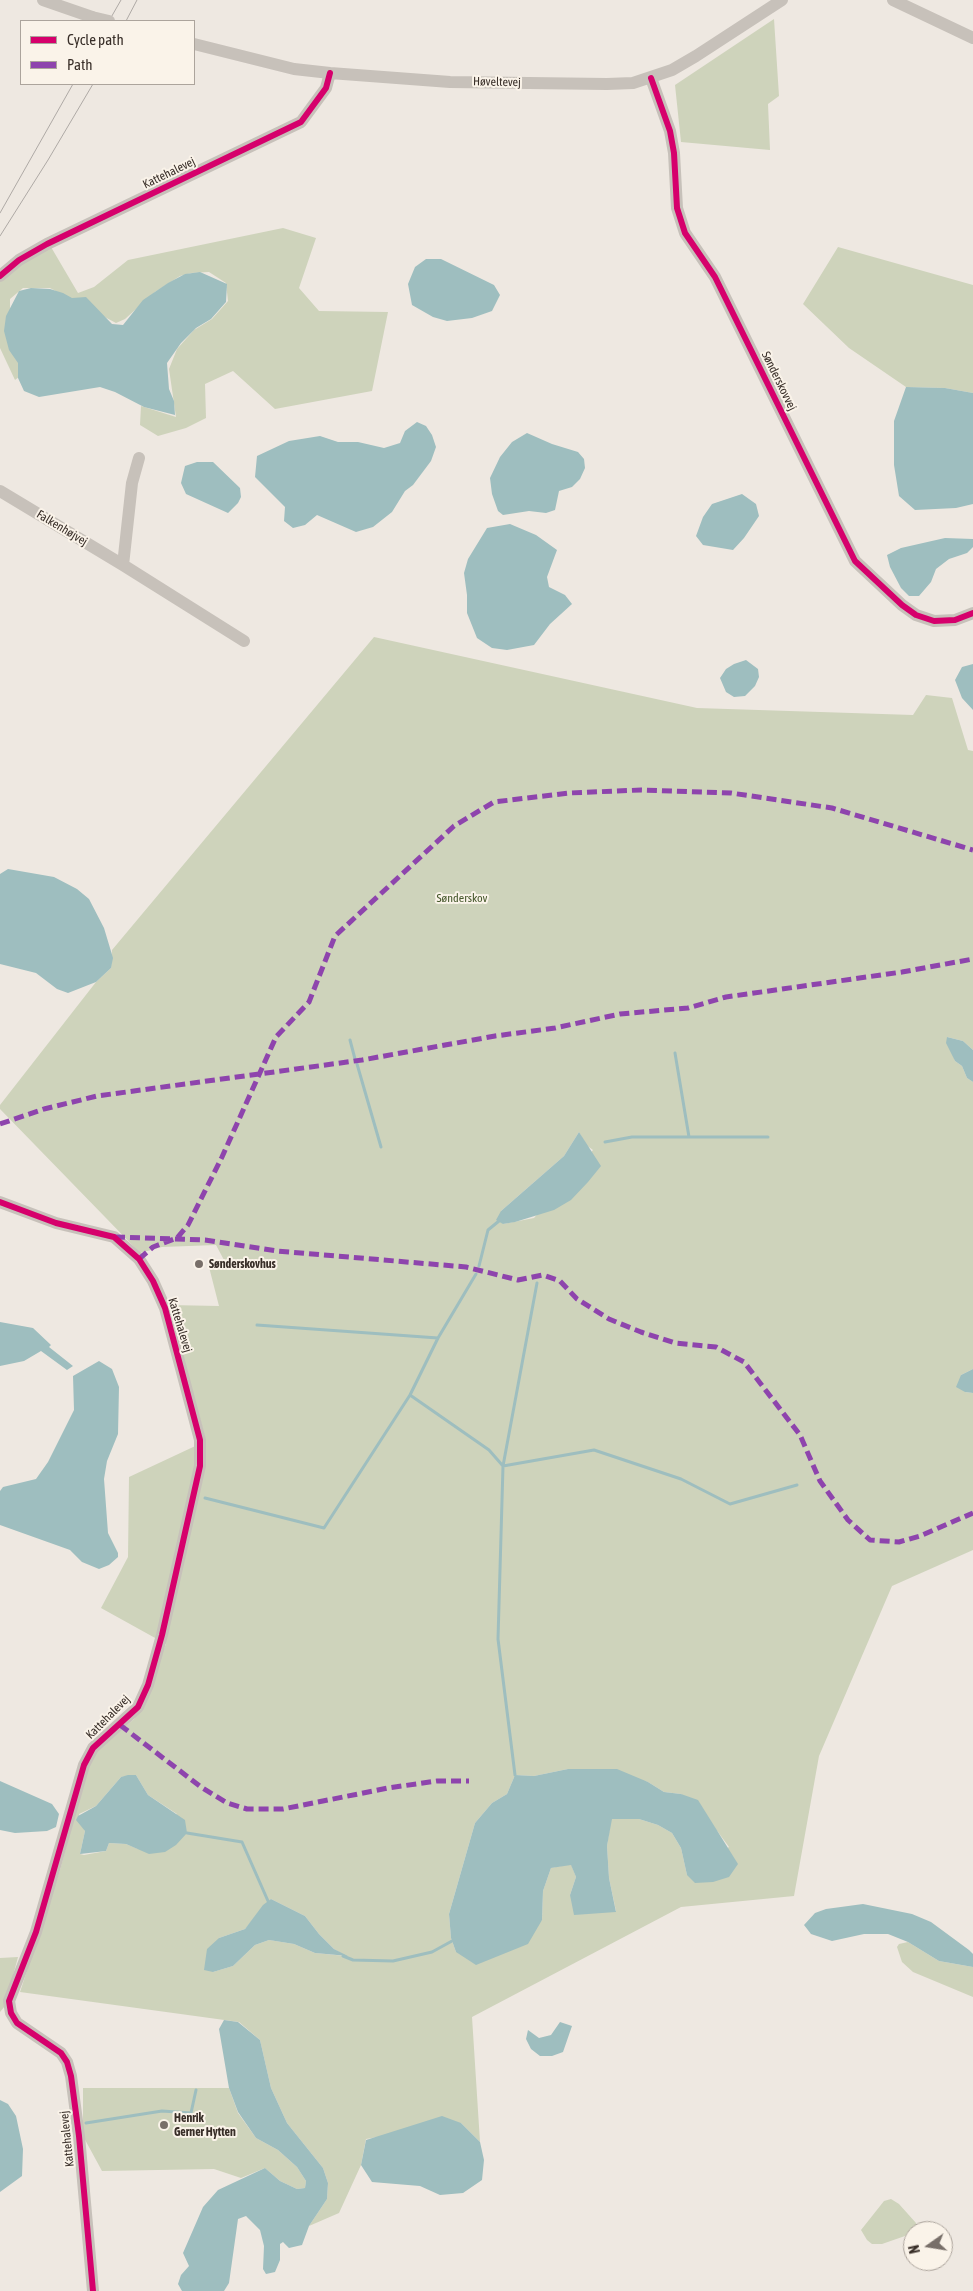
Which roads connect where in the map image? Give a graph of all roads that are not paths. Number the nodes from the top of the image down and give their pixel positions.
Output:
1 (43, 0) edge
2 (782, 0) edge
3 (893, 0) edge
4 (105, 20) edge
5 (973, 38) edge
6 (195, 44) edge
7 (330, 73) junction
8 (650, 78) junction
9 (0, 276) edge
10 (139, 458) dead end
11 (0, 491) edge
12 (123, 565) junction
13 (973, 613) edge
14 (244, 641) dead end
15 (0, 1202) edge
16 (93, 2291) edge

1 - 4 street, bridge
2 - 8 street, Høveltevej
3 - 5 street
6 - 7 street, Høveltevej
7 - 8 street, Høveltevej
7 - 9 street, Kattehalevej
8 - 13 street, Sønderskovvej
10 - 12 street
11 - 12 street, Falkenhøjvej
12 - 14 street, Falkenhøjvej
15 - 16 street, Kattehalevej

